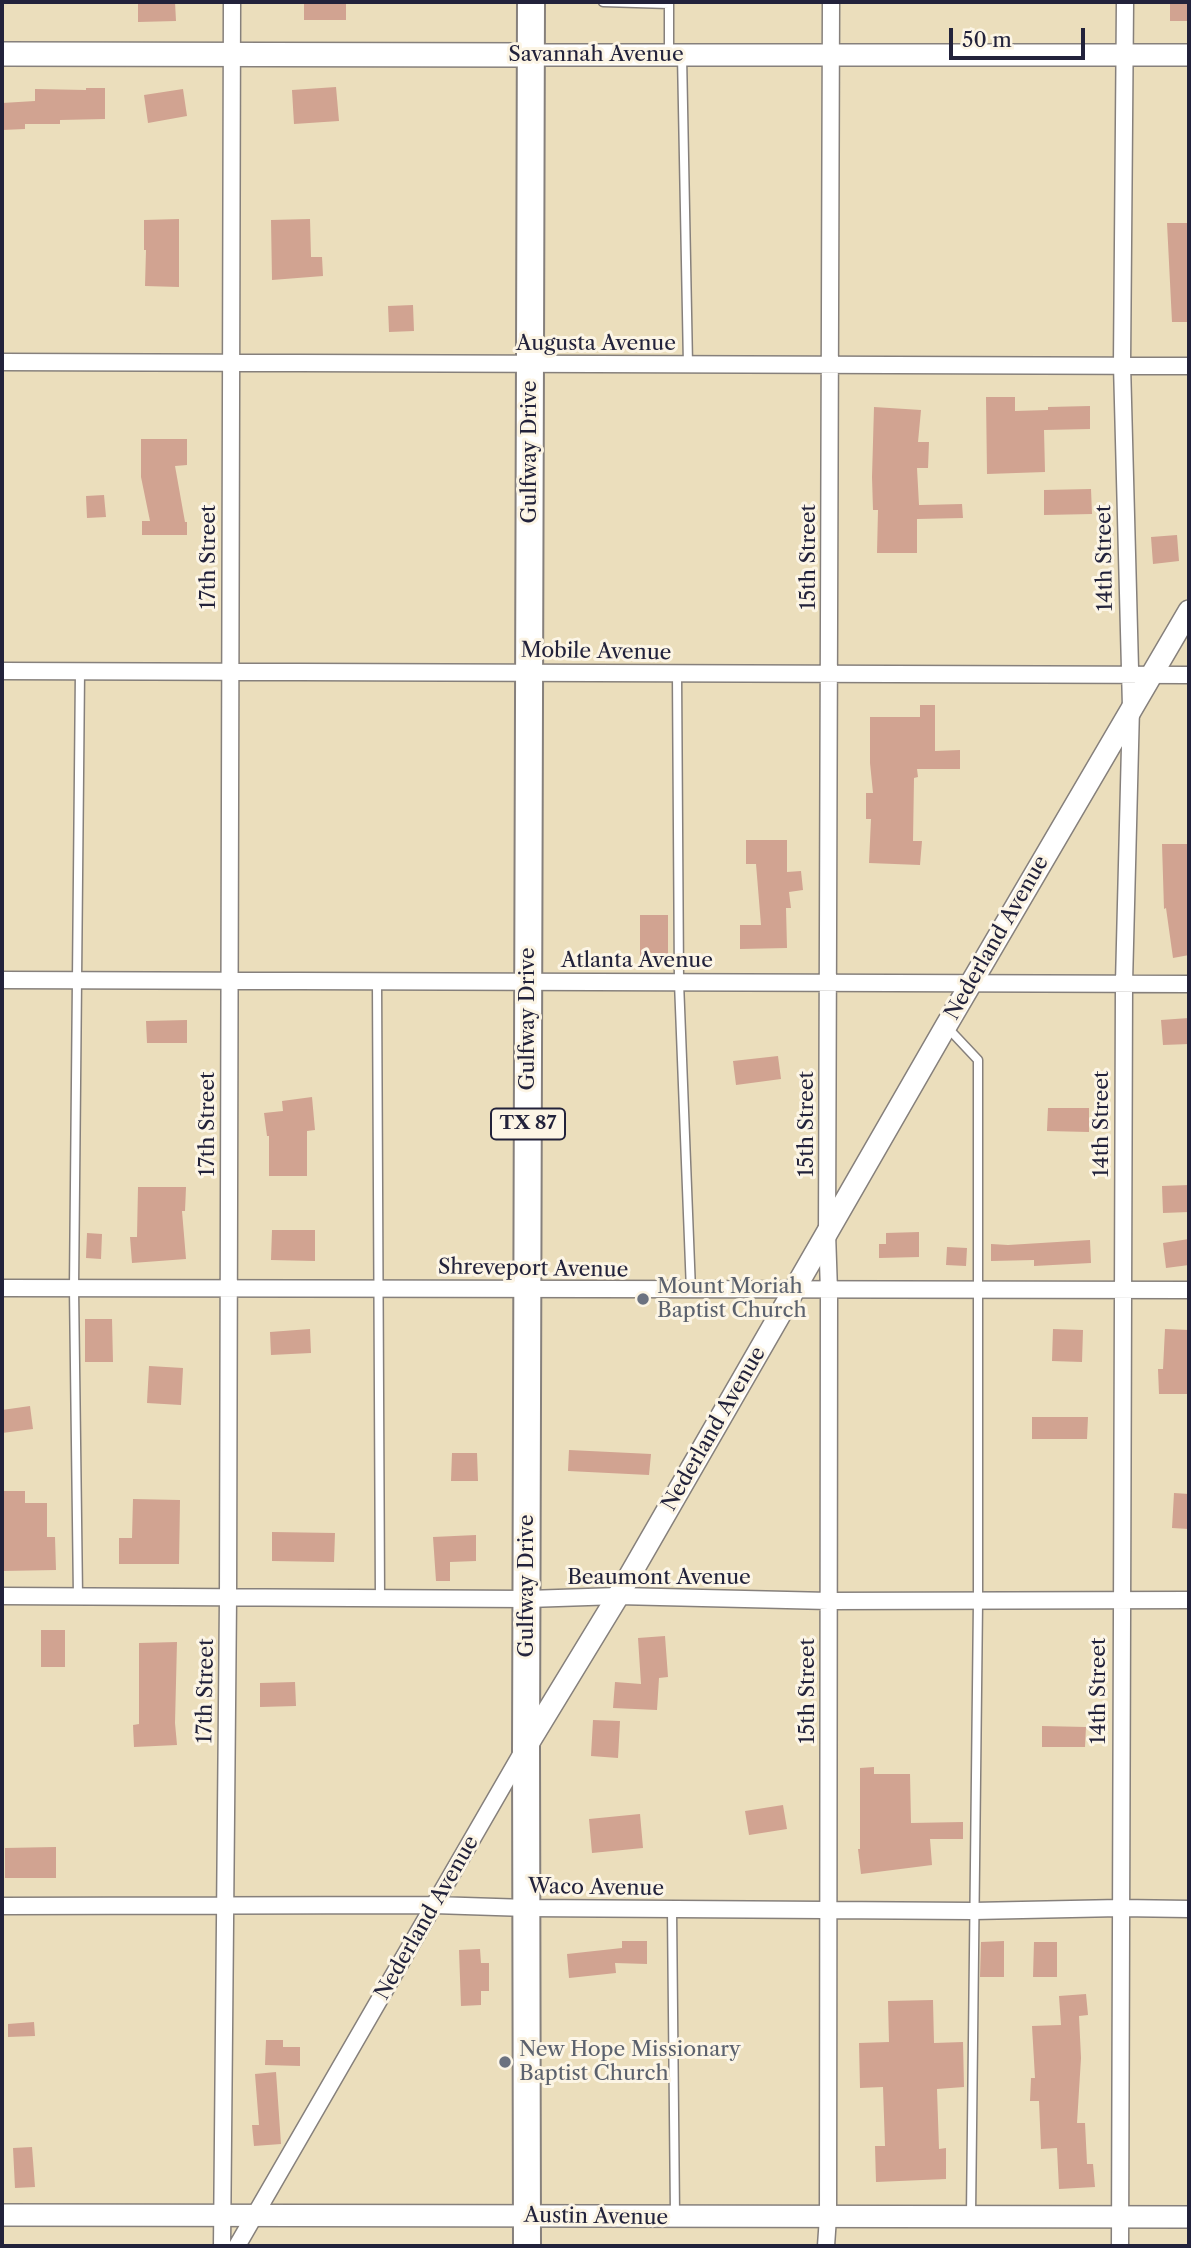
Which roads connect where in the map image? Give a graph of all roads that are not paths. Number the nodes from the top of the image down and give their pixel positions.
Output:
1 (232, 2) edge
2 (531, 2) edge
3 (603, 2) edge
4 (629, 2) edge
5 (831, 2) edge
6 (1125, 2) edge
7 (669, 3) edge
8 (2, 54) edge
9 (1124, 54) junction
10 (232, 55) junction
11 (531, 55) junction
12 (676, 55) junction
13 (831, 55) junction
14 (1189, 55) edge
15 (2, 362) edge
16 (230, 363) junction
17 (1122, 364) junction
18 (530, 365) junction
19 (688, 365) junction
20 (831, 365) junction
21 (1189, 366) edge
22 (1189, 611) edge
23 (2, 671) edge
24 (80, 671) junction
25 (230, 672) junction
26 (529, 673) junction
27 (677, 674) junction
28 (1152, 674) junction
29 (830, 675) junction
30 (1129, 675) junction
31 (1189, 675) edge
32 (1131, 707) junction
33 (2, 981) edge
34 (76, 981) junction
35 (229, 982) junction
36 (377, 982) junction
37 (528, 982) junction
38 (679, 982) junction
39 (829, 982) junction
40 (1124, 983) junction
41 (972, 984) junction
42 (1189, 984) edge
43 (946, 1026) junction
44 (827, 1233) junction
45 (2, 1288) edge
46 (75, 1288) junction
47 (229, 1288) junction
48 (378, 1289) junction
49 (528, 1289) junction
50 (1123, 1289) junction
51 (794, 1290) junction
52 (1189, 1290) edge
53 (691, 1291) junction
54 (830, 1291) junction
55 (979, 1292) junction
56 (2, 1596) edge
57 (618, 1596) junction
58 (78, 1597) junction
59 (228, 1598) junction
60 (380, 1599) junction
61 (528, 1599) junction
62 (1121, 1599) junction
63 (1189, 1600) edge
64 (829, 1601) junction
65 (978, 1602) junction
66 (526, 1747) junction
67 (434, 1905) junction
68 (2, 1906) edge
69 (225, 1906) junction
70 (1120, 1908) junction
71 (527, 1909) junction
72 (1189, 1909) edge
73 (672, 1910) junction
74 (829, 1910) junction
75 (973, 1911) junction
76 (257, 2214) junction
77 (2, 2215) edge
78 (223, 2215) junction
79 (527, 2216) junction
80 (1120, 2216) junction
81 (828, 2217) junction
82 (1189, 2217) edge
83 (675, 2218) junction
84 (971, 2218) junction
85 (222, 2246) edge
86 (237, 2246) edge
87 (527, 2246) edge
88 (826, 2246) edge
89 (1120, 2246) edge

1 - 10 street, 17th Street
2 - 11 main road, Gulfway Drive / TX 87
3 - 4 lane
4 - 7 lane
5 - 13 street, 15th Street
6 - 9 street, 14th Street
7 - 12 lane
8 - 10 main road, Savannah Avenue
9 - 13 street, Savannah Avenue
9 - 14 street, Savannah Avenue
9 - 17 street, 14th Street
10 - 11 main road, Savannah Avenue
10 - 16 street, 17th Street
11 - 12 street, Savannah Avenue
11 - 18 main road, Gulfway Drive / TX 87
12 - 13 street, Savannah Avenue
12 - 19 lane
13 - 20 street, 15th Street
15 - 16 street, Augusta Avenue
16 - 18 street, Augusta Avenue
16 - 25 street, 17th Street
17 - 20 street, Augusta Avenue
17 - 21 street, Augusta Avenue
17 - 30 street, 14th Street
18 - 19 street, Augusta Avenue
18 - 26 main road, Gulfway Drive / TX 87
19 - 20 street, Augusta Avenue
20 - 29 street, 15th Street
22 - 28 street, Nederland Avenue
23 - 24 street, Mobile Avenue
24 - 25 street, Mobile Avenue
24 - 34 lane
25 - 26 street, Mobile Avenue
25 - 35 street, 17th Street
26 - 27 street, Mobile Avenue
26 - 37 main road, Gulfway Drive / TX 87
27 - 29 street, Mobile Avenue
27 - 38 lane
28 - 30 street, Mobile Avenue
28 - 31 street, Mobile Avenue
28 - 32 street, Nederland Avenue
29 - 30 street, Mobile Avenue
29 - 39 street, 15th Street
30 - 32 street, 14th Street
32 - 40 street, 14th Street
32 - 41 street, Nederland Avenue
33 - 34 street, Atlanta Avenue
34 - 35 street, Atlanta Avenue
34 - 46 lane
35 - 36 street, Atlanta Avenue
35 - 47 street, 17th Street
36 - 37 street, Atlanta Avenue
36 - 48 lane
37 - 38 street, Atlanta Avenue
37 - 49 main road, Gulfway Drive / TX 87
38 - 39 street, Atlanta Avenue
38 - 53 lane
39 - 41 street, Atlanta Avenue
39 - 44 street, 15th Street
40 - 41 street, Atlanta Avenue
40 - 42 street, Atlanta Avenue
40 - 50 street, 14th Street
41 - 43 street, Nederland Avenue
43 - 44 street, Nederland Avenue
43 - 55 lane
44 - 51 street, Nederland Avenue
44 - 54 street, 15th Street
45 - 46 street, Shreveport Avenue
46 - 47 street, Shreveport Avenue
46 - 58 lane
47 - 48 street, Shreveport Avenue
47 - 59 street, 17th Street
48 - 49 street, Shreveport Avenue
48 - 60 lane
49 - 53 street, Shreveport Avenue
49 - 61 main road, Gulfway Drive / TX 87
50 - 52 street, Shreveport Avenue
50 - 55 street, Shreveport Avenue
50 - 62 street, 14th Street
51 - 53 street, Shreveport Avenue
51 - 54 street, Shreveport Avenue
51 - 57 street, Nederland Avenue
54 - 55 street, Shreveport Avenue
54 - 64 street, 15th Street
55 - 65 lane
56 - 58 street, Beaumont Avenue
57 - 61 street, Beaumont Avenue
57 - 64 street, Beaumont Avenue
57 - 66 street, Nederland Avenue
58 - 59 street, Beaumont Avenue
59 - 60 street, Beaumont Avenue
59 - 69 street, 17th Street
60 - 61 street, Beaumont Avenue
61 - 66 main road, Gulfway Drive / TX 87
62 - 63 street, Beaumont Avenue
62 - 65 street, Beaumont Avenue
62 - 70 street, 14th Street
64 - 65 street, Beaumont Avenue
64 - 74 street, 15th Street
65 - 75 lane
66 - 67 street, Nederland Avenue
66 - 71 main road, Gulfway Drive / TX 87
67 - 69 street, Waco Avenue
67 - 71 street, Waco Avenue
67 - 76 street, Nederland Avenue
68 - 69 street, Waco Avenue
69 - 78 street, 17th Street
70 - 72 street, Waco Avenue
70 - 75 street, Waco Avenue
70 - 80 street, 14th Street
71 - 73 street, Waco Avenue
71 - 79 main road, Gulfway Drive / TX 87
73 - 74 street, Waco Avenue
73 - 83 lane
74 - 75 street, Waco Avenue
74 - 81 street, 15th Street
75 - 84 lane
76 - 78 street, Austin Avenue
76 - 79 street, Austin Avenue
76 - 86 street, Nederland Avenue
77 - 78 street, Austin Avenue
78 - 85 street, 17th Street
79 - 83 street, Austin Avenue
79 - 87 main road, Gulfway Drive / TX 87
80 - 82 street, Austin Avenue
80 - 84 street, Austin Avenue
80 - 89 street, 14th Street
81 - 83 street, Austin Avenue
81 - 84 street, Austin Avenue
81 - 88 street, 15th Street

